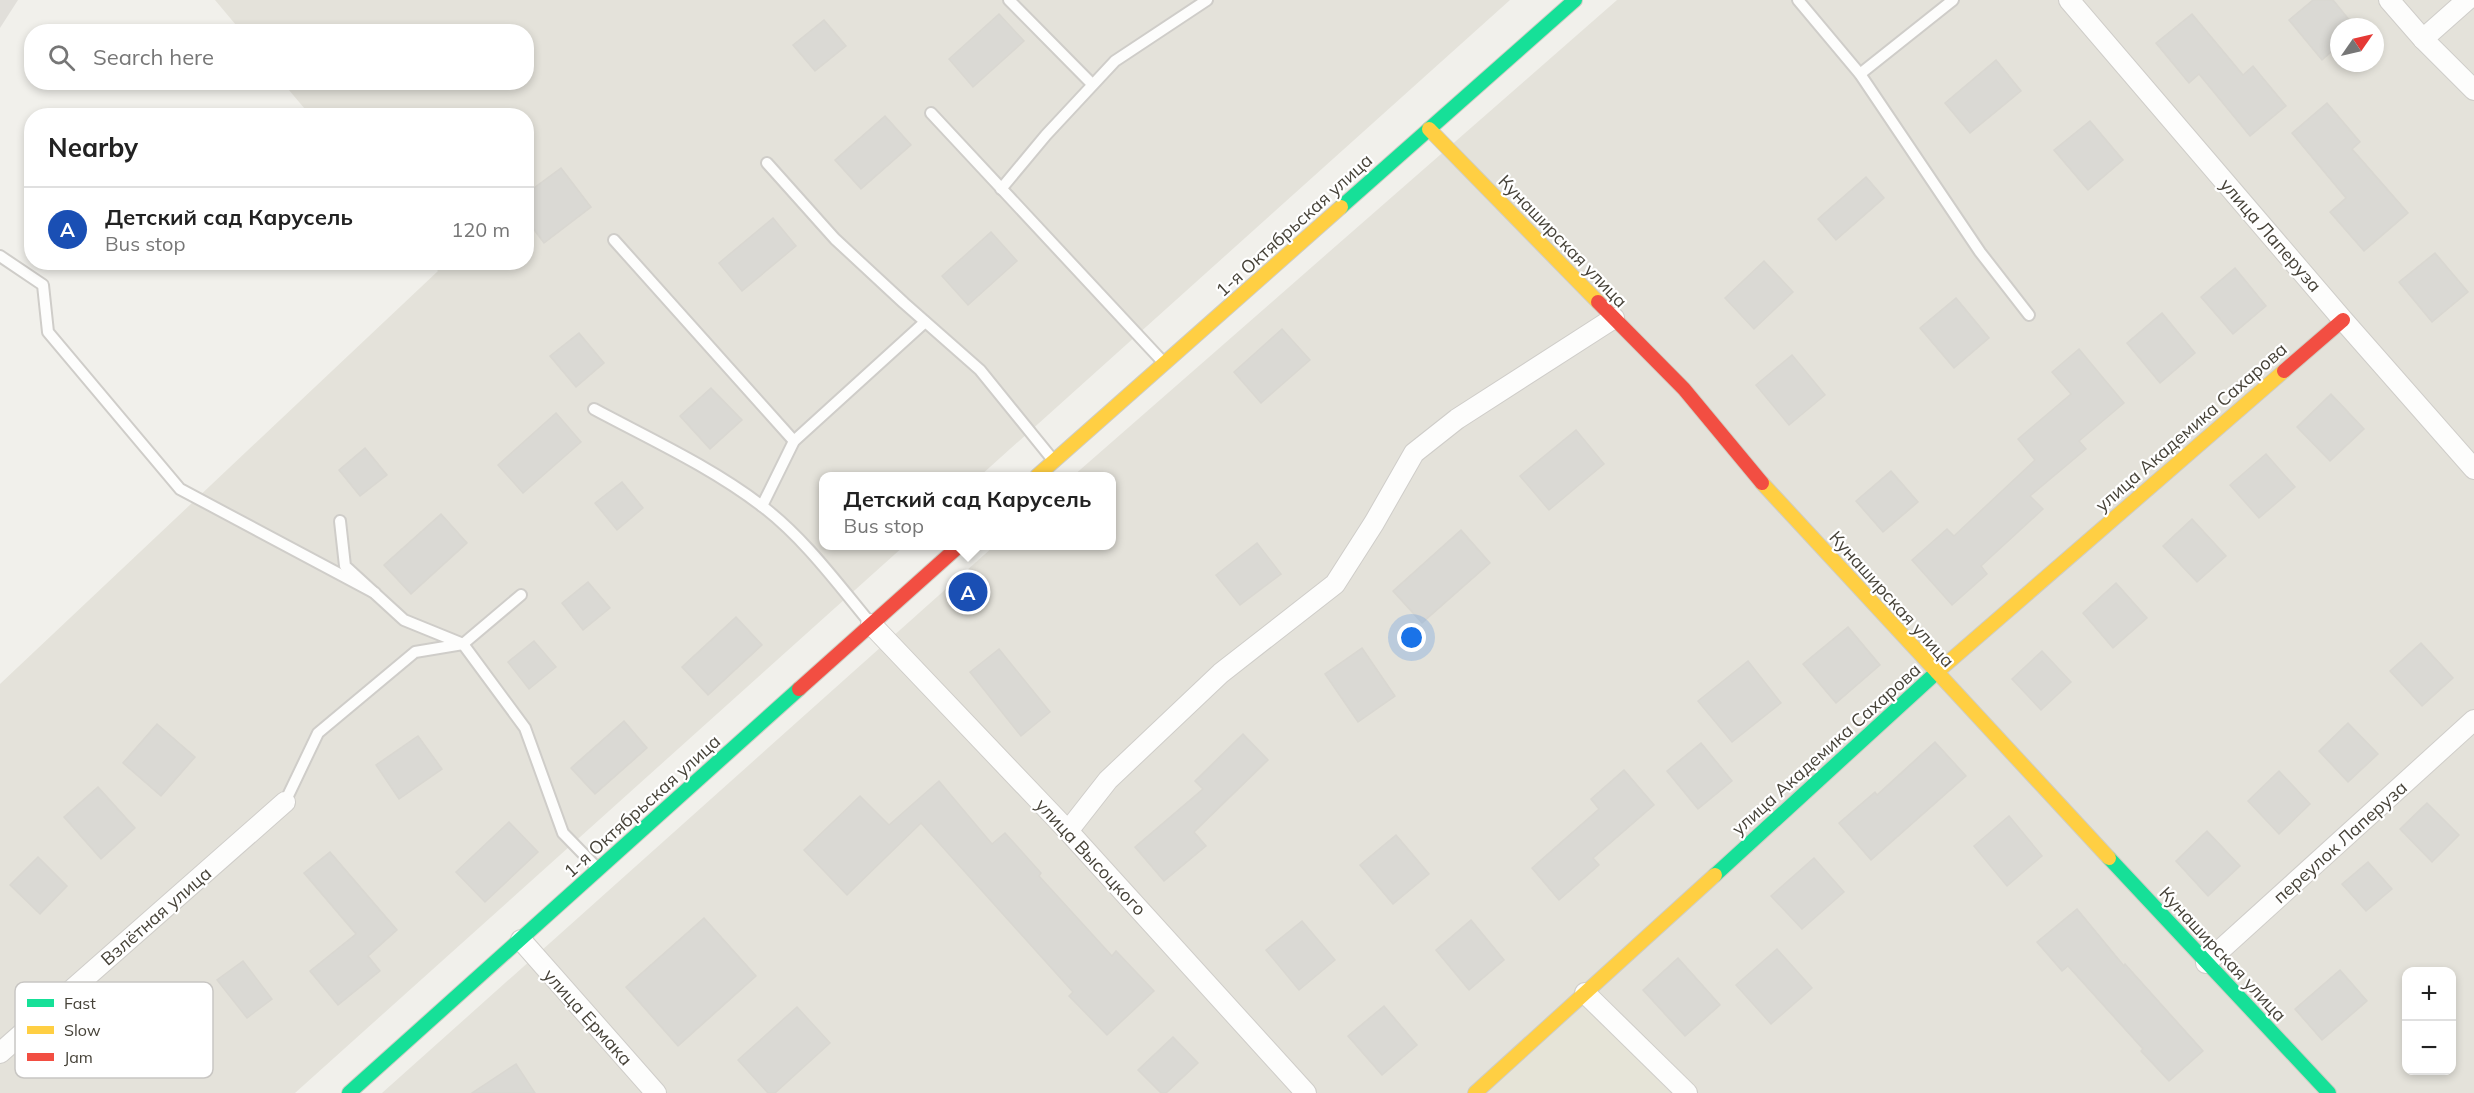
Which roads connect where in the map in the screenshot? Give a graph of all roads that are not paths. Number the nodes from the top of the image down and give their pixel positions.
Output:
1 (1009, 0) edge
2 (1207, 0) edge
3 (1575, 0) edge
4 (1798, 0) edge
5 (1953, 0) edge
6 (2069, 0) edge
7 (2389, 0) edge
8 (2467, 0) edge
9 (2423, 39) junction
10 (1860, 74) junction
11 (1092, 84) junction
12 (2474, 90) edge
13 (931, 113) dead end
14 (1430, 129) junction
15 (767, 163) dead end
16 (1001, 189) junction
17 (614, 240) dead end
18 (0, 256) edge
19 (2029, 315) dead end
20 (1614, 318) junction
21 (2343, 320) junction
22 (925, 322) junction
23 (1165, 364) junction
24 (594, 409) dead end
25 (794, 441) junction
26 (1054, 462) junction
27 (2474, 469) edge
28 (1043, 472) edge
29 (762, 506) junction
30 (340, 521) dead end
31 (954, 550) edge
32 (375, 593) junction
33 (521, 595) dead end
34 (871, 624) junction
35 (463, 644) junction
36 (1936, 673) junction
37 (2474, 720) edge
38 (285, 802) joint
39 (1068, 831) junction
40 (598, 869) junction
41 (521, 940) junction
42 (2206, 963) junction
43 (81, 982) edge
44 (1585, 993) junction
45 (15, 1040) edge
46 (0, 1053) edge
47 (349, 1093) edge
48 (656, 1093) edge
49 (1306, 1093) edge
50 (1475, 1093) edge
51 (1687, 1093) edge
52 (2329, 1093) edge

1 - 11 lane
2 - 11 lane
3 - 14 street, 1-я Октябрьская улица
4 - 10 lane
5 - 10 lane
6 - 21 street, улица Лаперуза
7 - 9 street
8 - 9 street
9 - 12 street
10 - 19 lane
11 - 16 lane
13 - 16 lane
14 - 20 street, Кунаширская улица
14 - 23 street, 1-я Октябрьская улица
15 - 22 lane
16 - 23 lane
17 - 25 lane
18 - 32 lane
20 - 36 street, Кунаширская улица
20 - 39 street
21 - 27 street, улица Лаперуза
21 - 36 street, улица Академика Сахарова
22 - 25 lane
22 - 26 lane
23 - 26 street, 1-я Октябрьская улица
24 - 29 lane
25 - 29 lane
26 - 28 street, 1-я Октябрьская улица
29 - 34 lane
30 - 32 lane
31 - 34 street, 1-я Октябрьская улица
32 - 35 lane
33 - 35 lane
34 - 39 street, улица Высоцкого
34 - 40 street, 1-я Октябрьская улица
35 - 38 lane
35 - 40 lane
36 - 42 street, Кунаширская улица
36 - 44 street, улица Академика Сахарова
37 - 42 street, переулок Лаперуза
38 - 43 street, Взлётная улица
39 - 49 street, улица Высоцкого
40 - 41 street, 1-я Октябрьская улица
41 - 47 street, 1-я Октябрьская улица
41 - 48 street, улица Ермака
42 - 52 street, Кунаширская улица
44 - 50 street, улица Академика Сахарова
44 - 51 street
45 - 46 street, Взлётная улица

